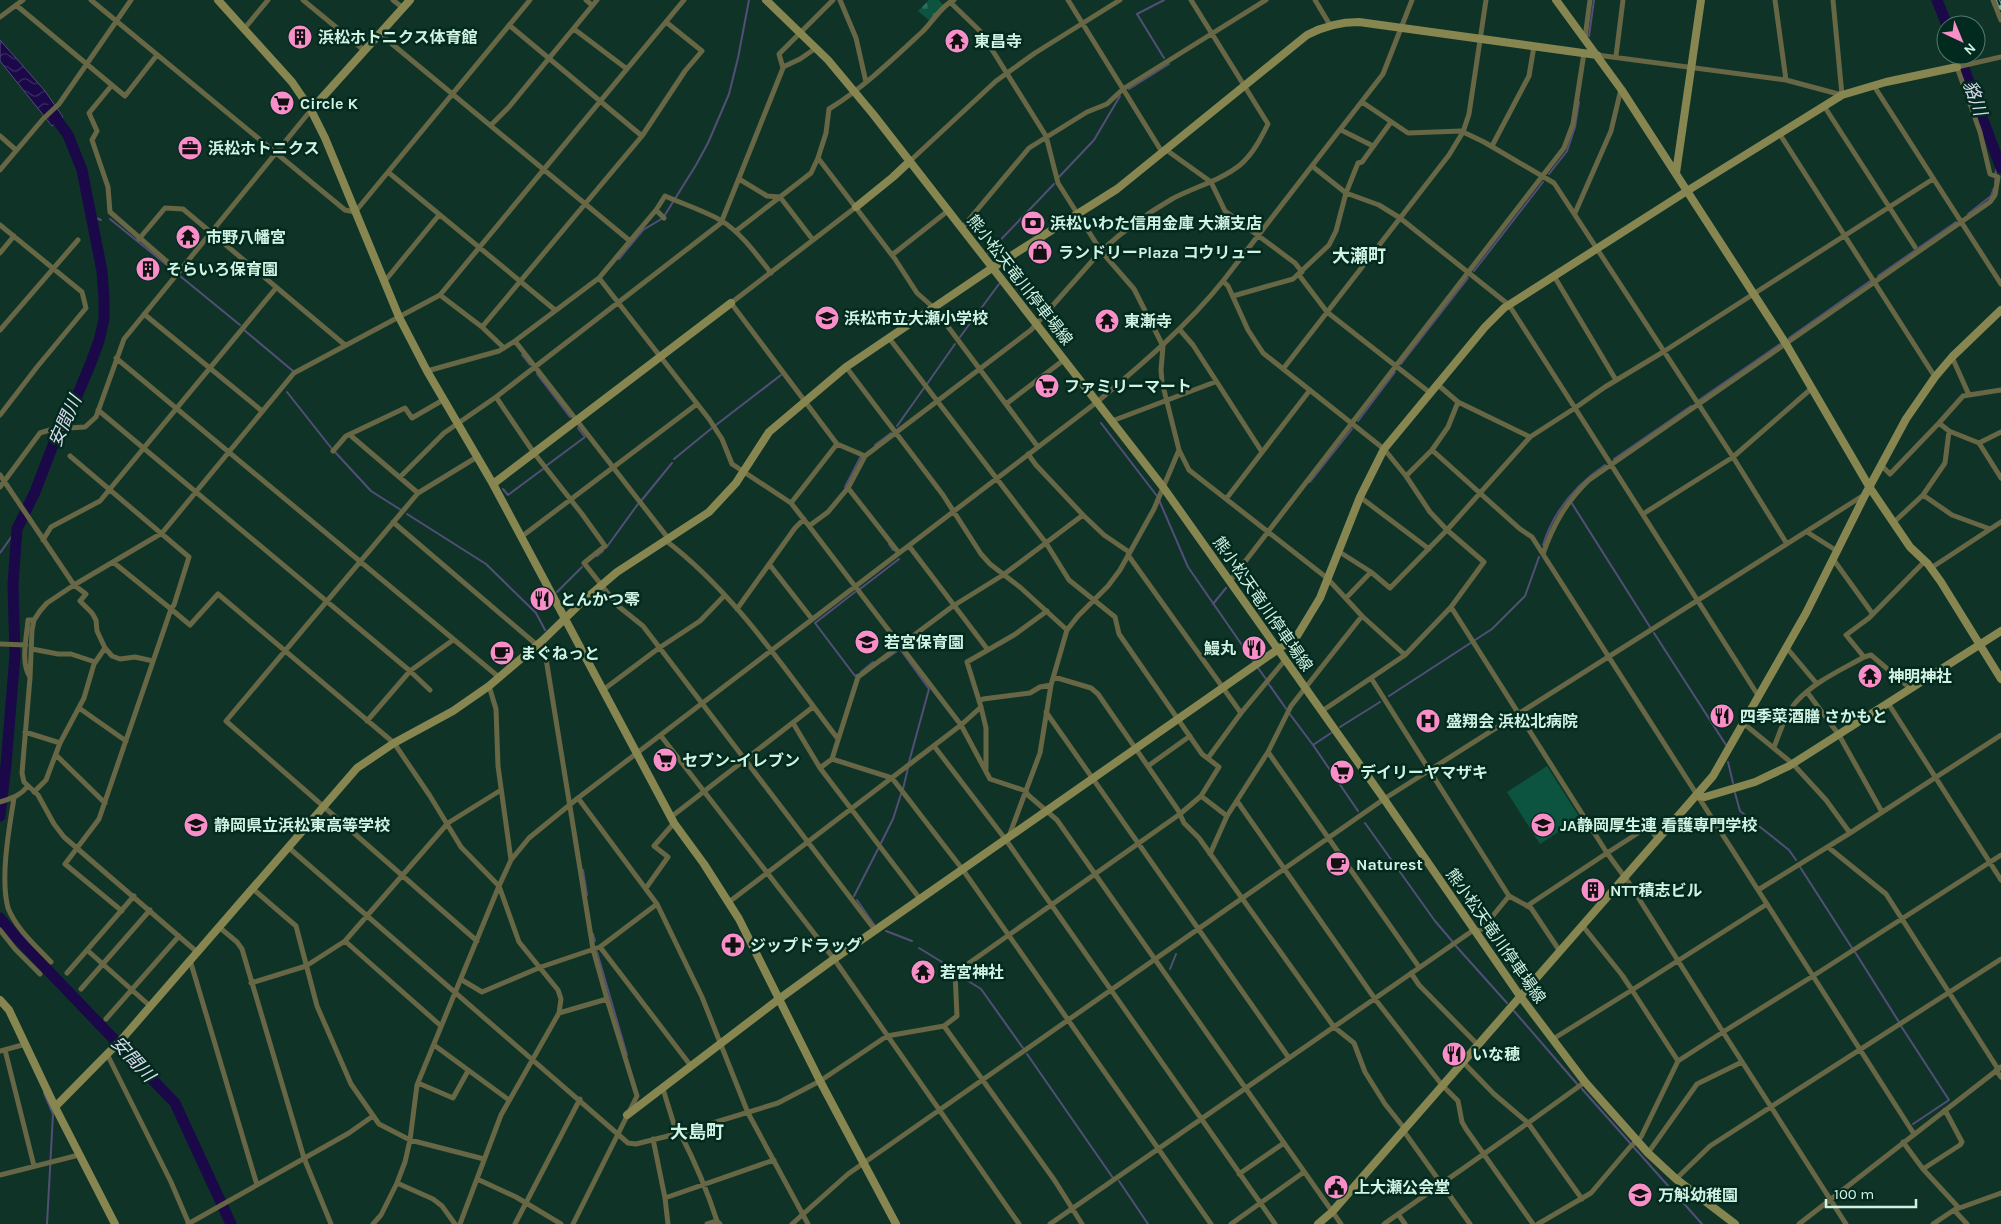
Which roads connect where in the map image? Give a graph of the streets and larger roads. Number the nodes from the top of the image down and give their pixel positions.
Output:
1 (23, 0) edge
2 (92, 0) edge
3 (131, 0) edge
4 (218, 0) edge
5 (268, 0) edge
6 (303, 0) edge
7 (393, 0) edge
8 (410, 0) edge
9 (530, 0) edge
10 (586, 0) edge
11 (597, 0) edge
12 (684, 0) edge
13 (766, 0) edge
14 (833, 0) edge
15 (840, 0) edge
16 (1068, 0) edge
17 (1120, 0) edge
18 (1192, 0) edge
19 (1266, 0) edge
20 (1315, 0) edge
21 (1412, 0) edge
22 (1486, 0) edge
23 (1556, 0) edge
24 (1590, 0) edge
25 (1624, 0) edge
26 (1701, 0) edge
27 (1775, 0) edge
28 (1833, 0) edge
29 (1993, 0) edge
30 (949, 1) edge
31 (16, 5) junction
32 (592, 5) junction
33 (403, 8) junction
34 (0, 17) edge
35 (2001, 20) edge
36 (116, 21) junction
37 (666, 22) junction
38 (1083, 23) junction
39 (509, 25) junction
40 (1330, 25) junction
41 (1401, 27) junction
42 (244, 29) junction
43 (574, 29) junction
44 (801, 33) junction
45 (380, 34) junction
46 (1212, 34) junction
47 (1480, 38) junction
48 (1584, 38) junction
49 (1534, 46) junction
50 (816, 48) junction
51 (365, 51) junction
52 (1584, 53) junction
53 (1597, 55) junction
54 (157, 56) junction
55 (1616, 56) junction
56 (2001, 57) edge
57 (549, 59) junction
58 (88, 64) junction
59 (783, 67) junction
60 (1957, 67) junction
61 (1692, 68) junction
62 (627, 70) junction
63 (1006, 73) junction
64 (1786, 80) junction
65 (866, 82) junction
66 (1245, 84) junction
67 (112, 85) junction
68 (1874, 86) junction
69 (1621, 89) junction
70 (1123, 90) junction
71 (855, 93) junction
72 (453, 94) junction
73 (1842, 95) junction
74 (601, 102) junction
75 (1362, 102) junction
76 (1824, 106) junction
77 (311, 110) junction
78 (1391, 122) junction
79 (492, 124) junction
80 (1341, 130) junction
81 (1463, 132) junction
82 (1779, 133) junction
83 (0, 136) edge
84 (642, 136) junction
85 (1046, 136) junction
86 (1373, 146) junction
87 (1492, 146) junction
88 (16, 150) junction
89 (1164, 150) junction
90 (276, 154) junction
91 (818, 158) junction
92 (910, 161) junction
93 (1312, 166) junction
94 (544, 169) junction
95 (0, 170) edge
96 (388, 172) junction
97 (1676, 173) junction
98 (1543, 177) junction
99 (739, 179) junction
100 (1933, 179) junction
101 (1211, 182) junction
102 (1687, 191) junction
103 (1346, 193) junction
104 (780, 197) junction
105 (586, 204) junction
106 (856, 207) junction
107 (1889, 207) junction
108 (656, 210) junction
109 (948, 210) junction
110 (355, 212) junction
111 (1079, 214) junction
112 (1575, 214) junction
113 (439, 215) junction
114 (663, 217) dead end
115 (1400, 218) junction
116 (722, 221) junction
117 (1961, 222) junction
118 (0, 225) edge
119 (962, 228) junction
120 (736, 231) junction
121 (211, 234) junction
122 (14, 236) junction
123 (1844, 236) junction
124 (1258, 237) junction
125 (139, 238) junction
126 (78, 240) dead end
127 (813, 240) junction
128 (630, 241) junction
129 (1915, 247) dead end
130 (479, 248) junction
131 (1597, 248) junction
132 (1101, 251) junction
133 (0, 254) edge
134 (892, 255) junction
135 (54, 268) junction
136 (992, 268) junction
137 (179, 272) junction
138 (771, 273) junction
139 (1469, 273) junction
140 (1300, 274) junction
141 (1554, 276) junction
142 (599, 278) junction
143 (1223, 281) junction
144 (384, 282) junction
145 (520, 282) junction
146 (1875, 282) junction
147 (2001, 284) edge
148 (276, 288) junction
149 (1753, 294) junction
150 (440, 295) junction
151 (1233, 296) junction
152 (618, 303) junction
153 (731, 303) junction
154 (1509, 305) junction
155 (934, 308) junction
156 (555, 310) junction
157 (2001, 310) edge
158 (1327, 312) junction
159 (144, 314) junction
160 (399, 317) junction
161 (1037, 324) junction
162 (482, 327) junction
163 (0, 330) edge
164 (1180, 330) junction
165 (889, 338) junction
166 (515, 341) junction
167 (1786, 344) junction
168 (345, 345) junction
169 (1164, 346) junction
170 (504, 348) junction
171 (1663, 352) junction
172 (661, 355) junction
173 (1952, 357) junction
174 (116, 358) junction
175 (1065, 359) junction
176 (534, 366) junction
177 (846, 367) junction
178 (1396, 367) junction
179 (210, 368) junction
180 (979, 368) junction
181 (1283, 369) junction
182 (427, 371) junction
183 (1935, 377) junction
184 (1616, 380) junction
185 (1216, 382) junction
186 (1436, 384) junction
187 (1812, 388) junction
188 (1310, 390) junction
189 (2001, 390) edge
190 (1429, 392) junction
191 (1969, 396) junction
192 (496, 397) junction
193 (443, 400) junction
194 (1167, 400) junction
195 (937, 401) junction
196 (804, 402) junction
197 (1097, 402) junction
198 (1458, 402) junction
199 (697, 404) junction
200 (1006, 404) junction
201 (1698, 405) junction
202 (176, 408) junction
203 (1575, 408) junction
204 (98, 410) junction
205 (262, 411) junction
206 (0, 415) edge
207 (577, 420) junction
208 (1112, 421) junction
209 (1353, 423) junction
210 (1939, 423) junction
211 (458, 424) junction
212 (1949, 431) junction
213 (2001, 432) edge
214 (896, 433) junction
215 (350, 434) junction
216 (1530, 436) junction
217 (1979, 443) junction
218 (837, 444) junction
219 (1038, 447) junction
220 (143, 448) junction
221 (1384, 449) junction
222 (1179, 450) junction
223 (1432, 450) junction
224 (333, 451) dead end
225 (229, 452) junction
226 (1262, 452) junction
227 (534, 454) junction
228 (1028, 454) junction
229 (70, 456) dead end
230 (866, 456) junction
231 (477, 457) junction
232 (1733, 458) junction
233 (1611, 465) junction
234 (1881, 465) junction
235 (613, 468) junction
236 (744, 472) junction
237 (0, 475) edge
238 (1406, 476) junction
239 (400, 477) junction
240 (2001, 478) edge
241 (997, 479) junction
242 (4, 482) junction
243 (492, 484) junction
244 (0, 487) edge
245 (1163, 487) junction
246 (848, 488) junction
247 (109, 490) junction
248 (196, 491) junction
249 (1867, 492) junction
250 (418, 493) junction
251 (1480, 493) junction
252 (1923, 495) junction
253 (1360, 497) junction
254 (1226, 499) junction
255 (570, 500) junction
256 (791, 503) junction
257 (955, 511) junction
258 (1643, 514) junction
259 (1083, 515) junction
260 (804, 519) junction
261 (393, 522) junction
262 (2001, 522) edge
263 (1893, 523) junction
264 (809, 526) junction
265 (1990, 529) junction
266 (1447, 530) junction
267 (1267, 531) junction
268 (1807, 532) junction
269 (162, 533) junction
270 (521, 537) junction
271 (666, 539) junction
272 (43, 540) junction
273 (1046, 543) junction
274 (1787, 544) junction
275 (909, 546) junction
276 (1429, 549) junction
277 (1338, 551) junction
278 (1837, 551) junction
279 (899, 553) junction
280 (1129, 554) junction
281 (1543, 554) junction
282 (1833, 559) junction
283 (360, 561) junction
284 (1925, 561) junction
285 (112, 562) junction
286 (769, 564) junction
287 (1931, 568) junction
288 (1371, 572) junction
289 (1003, 575) junction
290 (1327, 578) junction
291 (1230, 581) junction
292 (74, 585) junction
293 (601, 586) junction
294 (855, 587) junction
295 (724, 596) junction
296 (1346, 598) junction
297 (1699, 600) junction
298 (327, 601) junction
299 (1094, 601) junction
300 (954, 606) junction
301 (1451, 606) junction
302 (171, 609) junction
303 (737, 609) junction
304 (1047, 612) junction
305 (1872, 613) junction
306 (1362, 616) junction
307 (812, 619) junction
308 (34, 620) junction
309 (564, 620) junction
310 (1068, 630) junction
311 (2001, 631) edge
312 (453, 640) junction
313 (540, 643) junction
314 (0, 644) edge
315 (900, 645) junction
316 (1979, 645) junction
317 (25, 646) junction
318 (1786, 647) junction
319 (104, 648) junction
320 (660, 648) junction
321 (32, 649) junction
322 (1278, 649) junction
323 (988, 650) junction
324 (285, 651) junction
325 (770, 652) junction
326 (1404, 655) junction
327 (1864, 657) junction
328 (1609, 658) junction
329 (153, 660) junction
330 (1285, 660) junction
331 (95, 662) junction
332 (410, 671) junction
333 (1054, 677) junction
334 (30, 678) junction
335 (500, 678) junction
336 (1371, 678) junction
337 (2001, 679) edge
338 (1817, 684) junction
339 (489, 686) junction
340 (1050, 686) junction
341 (1222, 688) junction
342 (1305, 688) junction
343 (1911, 689) junction
344 (430, 690) dead end
345 (603, 690) junction
346 (1807, 692) junction
347 (1759, 696) junction
348 (979, 701) junction
349 (1888, 703) junction
350 (703, 704) junction
351 (981, 707) junction
352 (79, 708) junction
353 (814, 708) junction
354 (1322, 711) junction
355 (1046, 712) junction
356 (1241, 713) junction
357 (1518, 715) junction
358 (1179, 719) junction
359 (367, 721) junction
360 (793, 723) junction
361 (1743, 723) junction
362 (961, 725) junction
363 (25, 732) junction
364 (1839, 735) junction
365 (2001, 735) edge
366 (661, 736) junction
367 (1190, 736) junction
368 (838, 739) junction
369 (126, 741) junction
370 (60, 743) junction
371 (394, 743) junction
372 (934, 746) junction
373 (1774, 747) junction
374 (1136, 748) junction
375 (1268, 752) junction
376 (636, 754) junction
377 (56, 755) junction
378 (1208, 758) junction
379 (832, 759) junction
380 (746, 760) junction
381 (1794, 764) junction
382 (1148, 766) junction
383 (820, 768) junction
384 (1430, 771) junction
385 (986, 772) junction
386 (892, 778) junction
387 (1092, 778) junction
388 (1935, 778) junction
389 (28, 786) junction
390 (501, 790) junction
391 (705, 791) junction
392 (1026, 791) junction
393 (34, 792) junction
394 (1201, 796) junction
395 (1697, 796) junction
396 (14, 798) junction
397 (578, 798) junction
398 (1384, 799) junction
399 (1237, 801) junction
400 (0, 802) edge
401 (104, 803) junction
402 (569, 805) junction
403 (323, 808) junction
404 (851, 808) junction
405 (1047, 810) junction
406 (1882, 812) junction
407 (1180, 814) junction
408 (1227, 816) junction
409 (672, 820) junction
410 (448, 823) junction
411 (1850, 833) junction
412 (1329, 838) junction
413 (1657, 839) junction
414 (1006, 840) junction
415 (808, 841) junction
416 (1138, 845) junction
417 (288, 847) junction
418 (1828, 847) junction
419 (78, 848) junction
420 (1606, 853) junction
421 (1210, 854) junction
422 (2001, 855) edge
423 (511, 860) junction
424 (1990, 863) junction
425 (1285, 868) junction
426 (963, 870) junction
427 (766, 873) junction
428 (1095, 874) junction
429 (402, 876) junction
430 (1624, 877) junction
431 (2001, 880) edge
432 (499, 886) junction
433 (253, 888) junction
434 (646, 888) junction
435 (1758, 890) junction
436 (134, 896) junction
437 (1509, 896) junction
438 (920, 899) junction
439 (1242, 899) junction
440 (729, 902) junction
441 (657, 904) junction
442 (1767, 904) junction
443 (1052, 905) junction
444 (1526, 906) junction
445 (150, 910) junction
446 (122, 911) junction
447 (367, 915) junction
448 (1902, 919) junction
449 (1581, 924) junction
450 (218, 928) junction
451 (0, 930) edge
452 (875, 930) junction
453 (1198, 930) junction
454 (1475, 930) junction
455 (1009, 934) junction
456 (179, 936) junction
457 (345, 941) junction
458 (477, 941) junction
459 (600, 947) junction
460 (593, 949) junction
461 (87, 950) junction
462 (1559, 950) junction
463 (197, 952) junction
464 (834, 959) junction
465 (2001, 959) edge
466 (190, 960) junction
467 (1155, 960) junction
468 (1678, 960) junction
469 (51, 962) dead end
470 (103, 964) junction
471 (306, 966) junction
472 (540, 967) junction
473 (1420, 967) junction
474 (1411, 972) junction
475 (67, 973) dead end
476 (40, 974) dead end
477 (1813, 976) junction
478 (462, 980) junction
479 (251, 983) junction
480 (81, 989) dead end
481 (132, 990) junction
482 (1110, 990) junction
483 (1632, 990) junction
484 (456, 992) junction
485 (1949, 992) junction
486 (1520, 996) junction
487 (607, 999) junction
488 (779, 999) junction
489 (1375, 999) junction
490 (0, 1000) edge
491 (150, 1006) junction
492 (558, 1013) junction
493 (106, 1020) dead end
494 (1068, 1020) junction
495 (442, 1026) junction
496 (944, 1026) junction
497 (1334, 1027) junction
498 (1724, 1032) junction
499 (887, 1036) junction
500 (1553, 1039) junction
501 (26, 1044) junction
502 (721, 1044) junction
503 (1478, 1045) junction
504 (434, 1046) junction
505 (1860, 1050) junction
506 (3, 1051) edge
507 (110, 1051) junction
508 (532, 1058) junction
509 (1289, 1058) junction
510 (1678, 1061) junction
511 (1463, 1062) junction
512 (1742, 1062) junction
513 (691, 1066) junction
514 (1999, 1068) edge
515 (468, 1071) junction
516 (2001, 1077) edge
517 (982, 1080) junction
518 (820, 1081) junction
519 (1585, 1082) junction
520 (418, 1083) junction
521 (1442, 1085) junction
522 (1246, 1088) junction
523 (663, 1089) junction
524 (580, 1099) junction
525 (509, 1100) junction
526 (1771, 1106) junction
527 (55, 1107) junction
528 (940, 1110) junction
529 (1945, 1110) junction
530 (748, 1113) junction
531 (627, 1115) junction
532 (373, 1116) junction
533 (1201, 1120) junction
534 (1528, 1123) junction
535 (1404, 1129) junction
536 (618, 1133) junction
537 (680, 1133) junction
538 (1914, 1134) junction
539 (653, 1139) junction
540 (410, 1140) junction
541 (1903, 1142) junction
542 (1284, 1143) junction
543 (1633, 1144) junction
544 (1158, 1150) junction
545 (1485, 1153) junction
546 (1648, 1154) junction
547 (79, 1155) junction
548 (304, 1158) junction
549 (484, 1160) junction
550 (774, 1160) junction
551 (864, 1164) junction
552 (34, 1166) junction
553 (1923, 1169) junction
554 (1304, 1172) junction
555 (1239, 1174) junction
556 (0, 1175) edge
557 (477, 1179) junction
558 (1676, 1179) junction
559 (397, 1183) junction
560 (1441, 1184) junction
561 (257, 1185) junction
562 (705, 1185) junction
563 (2001, 1192) edge
564 (665, 1198) junction
565 (1582, 1199) junction
566 (1830, 1199) junction
567 (526, 1202) junction
568 (1260, 1204) junction
569 (1956, 1209) junction
570 (1072, 1210) junction
571 (1332, 1212) junction
572 (803, 1214) junction
573 (1398, 1214) junction
574 (719, 1222) edge
575 (115, 1224) edge
576 (188, 1224) edge
577 (331, 1224) edge
578 (374, 1224) edge
579 (455, 1224) edge
580 (460, 1224) edge
581 (515, 1224) edge
582 (561, 1224) edge
583 (573, 1224) edge
584 (668, 1224) edge
585 (707, 1224) edge
586 (792, 1224) edge
587 (808, 1224) edge
588 (896, 1224) edge
589 (1019, 1224) edge
590 (1050, 1224) edge
591 (1082, 1224) edge
592 (1211, 1224) edge
593 (1232, 1224) edge
594 (1275, 1224) edge
595 (1318, 1224) edge
596 (1341, 1224) edge
597 (1384, 1224) edge
598 (1405, 1224) edge
599 (1470, 1224) edge
600 (1534, 1224) edge
601 (1538, 1224) edge
602 (1735, 1224) edge
603 (1799, 1224) edge
604 (1846, 1224) edge
605 (1933, 1224) edge
606 (1967, 1224) edge

1 - 31 street
2 - 36 street
3 - 36 street
4 - 42 street
5 - 42 street
6 - 51 street
7 - 33 street
8 - 33 street
9 - 39 street
10 - 32 street
11 - 32 street
12 - 37 street
13 - 44 street, 熊小松天竜川停車場線
14 - 44 street
15 - 65 street
16 - 38 street
17 - 38 street
18 - 46 street
19 - 46 street
20 - 40 street
21 - 41 street
22 - 47 street
23 - 48 street
24 - 48 street
25 - 55 street
26 - 61 street
27 - 64 street
28 - 73 street
29 - 35 street
30 - 63 street
30 - 65 street
31 - 34 street
31 - 58 street
32 - 43 street
33 - 45 street
36 - 54 street
36 - 58 street
37 - 62 street
37 - 84 street
38 - 63 street
38 - 70 street
39 - 57 street
39 - 72 street
40 - 41 street
40 - 66 street
41 - 47 street
41 - 75 street
42 - 77 street
43 - 57 street
43 - 62 street
44 - 50 street, 熊小松天竜川停車場線
44 - 59 street
45 - 51 street
45 - 72 street
46 - 66 street
46 - 70 street
47 - 49 street
47 - 81 street
48 - 53 street
49 - 52 street
49 - 87 street
50 - 59 street
50 - 71 street, 熊小松天竜川停車場線
51 - 77 street
52 - 53 street
52 - 98 street
53 - 55 street
53 - 69 street
54 - 67 street
54 - 90 street
55 - 61 street
56 - 60 street
57 - 74 street
57 - 79 street
58 - 67 street
58 - 88 street
59 - 99 street
60 - 68 street
60 - 117 street
61 - 64 street
61 - 97 street
62 - 74 street
63 - 85 street
63 - 92 street
64 - 73 street
65 - 71 street
66 - 89 street
66 - 101 street
67 - 125 street
68 - 73 street
68 - 100 street
69 - 97 street
69 - 112 street
70 - 85 street
70 - 89 street
71 - 91 street
71 - 92 street, 熊小松天竜川停車場線
72 - 79 street
72 - 96 street
73 - 76 street
74 - 84 street
74 - 94 street
75 - 78 street
75 - 80 street
76 - 82 street
76 - 107 street
77 - 90 street
77 - 110 street
78 - 81 street
78 - 86 street
79 - 94 street
80 - 86 street
80 - 93 street
81 - 87 street
81 - 115 street
82 - 102 street
82 - 123 street
83 - 88 street
84 - 105 street
85 - 111 street
85 - 119 street
86 - 103 street
87 - 98 street
88 - 95 street
89 - 101 street
89 - 111 street
90 - 110 street
90 - 121 street
91 - 104 street
91 - 106 street
92 - 106 street
92 - 109 street, 熊小松天竜川停車場線
93 - 103 street
93 - 124 street
94 - 105 street
94 - 130 street
96 - 110 street
96 - 113 street
97 - 102 street
98 - 112 street
98 - 139 street
99 - 104 street
99 - 116 street
100 - 107 street
100 - 117 street
101 - 124 street
101 - 132 street
102 - 131 street
102 - 149 street
103 - 115 street
103 - 140 street
104 - 120 street
104 - 127 street
105 - 128 street
105 - 145 street
106 - 127 street
106 - 134 street
107 - 123 street
107 - 129 street
108 - 114 street
108 - 116 street
108 - 128 street
109 - 119 street, 熊小松天竜川停車場線
109 - 134 street
110 - 144 street
111 - 132 street
111 - 136 street
112 - 131 street
113 - 130 street
113 - 144 street
115 - 139 street
115 - 158 street
116 - 120 street
116 - 152 street
117 - 146 street
117 - 147 street
118 - 122 street
119 - 136 street, 熊小松天竜川停車場線
120 - 138 street
121 - 125 street
121 - 137 street
121 - 148 street
122 - 133 street
122 - 135 street
123 - 146 street
123 - 149 street
124 - 140 street
124 - 143 street
125 - 137 street
126 - 135 street
127 - 138 street
128 - 142 street
130 - 145 street
130 - 150 street
131 - 141 street
131 - 171 street
132 - 161 street
132 - 169 street
134 - 155 street
135 - 163 street
135 - 206 street
136 - 155 street
136 - 161 street, 熊小松天竜川停車場線
137 - 159 street
138 - 153 street
139 - 154 street
139 - 178 street
140 - 151 street
140 - 158 street
141 - 154 street
141 - 184 street
142 - 152 street
142 - 156 street
143 - 151 street
143 - 164 street
144 - 160 street
145 - 156 street
145 - 162 street
146 - 167 street
146 - 183 street
148 - 168 street
148 - 179 street
149 - 167 street
149 - 171 street
150 - 160 street
150 - 162 street
151 - 181 street
152 - 172 street
152 - 176 street
153 - 172 street
153 - 196 street
154 - 186 street
154 - 203 street
155 - 165 street
155 - 180 street
156 - 166 street
157 - 173 street
158 - 178 street
158 - 181 street
159 - 174 street
159 - 179 street
160 - 168 street
160 - 182 street
161 - 175 street, 熊小松天竜川停車場線
161 - 180 street
162 - 170 street
164 - 169 street
164 - 185 street
165 - 177 street
165 - 195 street
166 - 170 street
166 - 176 street
167 - 187 street
167 - 201 street
168 - 205 street
169 - 194 street
169 - 197 street
170 - 182 street
171 - 184 street
171 - 201 street
172 - 199 street
172 - 207 street
173 - 183 street
173 - 191 street
174 - 202 street
174 - 204 street
175 - 197 street, 熊小松天竜川停車場線
175 - 200 street
176 - 192 street
176 - 207 street
177 - 196 street
177 - 214 street
178 - 190 street
178 - 209 street
179 - 202 street
179 - 205 street
180 - 195 street
180 - 200 street
181 - 188 street
182 - 193 street
183 - 234 street
184 - 203 street
185 - 194 street
185 - 226 street
186 - 190 street
186 - 198 street
187 - 232 street
187 - 249 street
188 - 209 street
188 - 226 street
189 - 191 street
190 - 221 street
191 - 210 street
192 - 211 street
192 - 227 street
193 - 211 street
193 - 215 street
194 - 208 street
194 - 222 street
195 - 214 street
195 - 241 street
196 - 218 street
196 - 236 street
197 - 208 street, 熊小松天竜川停車場線
197 - 219 street
198 - 216 street
198 - 223 street
199 - 235 street
199 - 236 street
200 - 219 street
201 - 232 street
201 - 233 street
202 - 220 street
202 - 225 street
203 - 216 street
203 - 233 street
204 - 220 street
204 - 242 street
205 - 225 street
207 - 227 street
207 - 235 street
208 - 245 street, 熊小松天竜川停車場線
209 - 221 street
209 - 267 street
210 - 212 street
210 - 234 street
211 - 231 street
211 - 239 street
212 - 217 street
212 - 252 street
213 - 217 street
214 - 230 street
214 - 257 street
215 - 224 street
215 - 239 street
216 - 251 street
217 - 240 street
218 - 230 street
218 - 256 street
219 - 228 street
220 - 247 street
220 - 248 street
221 - 238 street
221 - 253 street
222 - 245 street
222 - 254 street
223 - 238 street
223 - 251 street
225 - 248 street
225 - 283 street
226 - 254 street
227 - 243 street
227 - 255 street
228 - 241 street
228 - 259 street
229 - 247 street
230 - 246 street
231 - 243 street
231 - 250 street
232 - 258 street
232 - 274 street
233 - 258 street
233 - 281 street
234 - 249 street
235 - 255 street
235 - 271 street
236 - 256 street
236 - 271 street
237 - 242 street
238 - 266 street
239 - 250 street
241 - 257 street
241 - 273 street
242 - 244 street
242 - 272 street
243 - 270 street
245 - 280 street
245 - 291 street, 熊小松天竜川停車場線
246 - 264 street
246 - 279 street
247 - 269 street
247 - 272 street
248 - 269 street
248 - 298 street
249 - 263 street
249 - 268 street
249 - 278 street
250 - 261 street
251 - 266 street
251 - 281 street
252 - 263 street
252 - 265 street
253 - 276 street
253 - 277 street
254 - 267 street
255 - 270 street
255 - 293 street
256 - 260 street
257 - 275 street
257 - 289 street
258 - 297 street
259 - 273 street
259 - 280 street
260 - 264 street
260 - 286 street
261 - 283 street
261 - 313 street
262 - 265 street
263 - 284 street
264 - 294 street
265 - 287 street
266 - 276 street
266 - 301 street
267 - 290 street
267 - 291 street
268 - 274 street
268 - 278 street
269 - 285 street
269 - 302 street
270 - 309 street
271 - 293 street
271 - 295 street
272 - 292 street
273 - 289 street
273 - 299 street
274 - 297 street
275 - 279 street
275 - 300 street
276 - 288 street
277 - 288 street
277 - 290 street
278 - 282 street
279 - 294 street
280 - 299 street
280 - 341 street
281 - 328 street
282 - 305 street
282 - 318 street
283 - 298 street
283 - 312 street
284 - 287 street
284 - 305 street
285 - 292 street
285 - 302 street
286 - 303 street
286 - 307 street
287 - 316 street
288 - 296 street
289 - 300 street
289 - 304 street
290 - 296 street
290 - 322 street
291 - 322 street, 熊小松天竜川停車場線
292 - 308 street
292 - 319 street
293 - 309 street
293 - 320 street
294 - 307 street
294 - 315 street
295 - 303 street
295 - 320 street
296 - 306 street
297 - 328 street
297 - 347 street
298 - 324 street
298 - 332 street
299 - 310 street
299 - 358 street
300 - 315 street
300 - 323 street
301 - 326 street
301 - 357 street
302 - 324 street
302 - 329 street
303 - 325 street
304 - 310 street
304 - 323 street
305 - 327 street
306 - 326 street
306 - 342 street
307 - 325 street
308 - 317 street
308 - 321 street
309 - 313 street
309 - 345 street
310 - 333 street
311 - 316 street
312 - 332 street
312 - 335 street
313 - 335 street
313 - 402 street
314 - 317 street
315 - 362 street
315 - 368 street
316 - 337 street
316 - 343 street
317 - 334 street
318 - 338 street
318 - 347 street
319 - 329 street
319 - 331 street
320 - 345 street
320 - 350 street
321 - 331 street
321 - 334 street
322 - 330 street, 熊小松天竜川停車場線
322 - 341 street
323 - 348 street
324 - 359 street
324 - 403 street
325 - 350 street
325 - 353 street
326 - 336 street
327 - 338 street
327 - 343 street
328 - 357 street
328 - 395 street
329 - 369 street
330 - 342 street, 熊小松天竜川停車場線
330 - 356 street
331 - 352 street
332 - 344 street
332 - 359 street
333 - 340 street
333 - 374 street
334 - 363 street
335 - 339 street
336 - 354 street
336 - 384 street
338 - 346 street
339 - 371 street
339 - 390 street
340 - 348 street
340 - 355 street
341 - 356 street
341 - 358 street
342 - 354 street, 熊小松天竜川停車場線
342 - 375 street
343 - 349 street
345 - 376 street
346 - 364 street
346 - 373 street
347 - 361 street
348 - 351 street
349 - 364 street
349 - 388 street
350 - 366 street
350 - 380 street
351 - 362 street
351 - 385 street
352 - 369 street
352 - 370 street
353 - 360 street
353 - 368 street
354 - 398 street, 熊小松天竜川停車場線
355 - 387 street
355 - 392 street
356 - 378 street
357 - 384 street
357 - 420 street
358 - 367 street
358 - 374 street
359 - 371 street
360 - 380 street
360 - 383 street
361 - 373 street
361 - 395 street
362 - 372 street
362 - 385 street
363 - 370 street
363 - 389 street
364 - 381 street
364 - 406 street
365 - 388 street
366 - 376 street
366 - 391 street
367 - 378 street
367 - 382 street
368 - 379 street
369 - 401 street
370 - 377 street
371 - 403 street
371 - 410 street
372 - 386 street
372 - 414 street
373 - 381 street
374 - 382 street
374 - 387 street
375 - 399 street
375 - 412 street
376 - 397 street
376 - 409 street
377 - 393 street
377 - 401 street
378 - 394 street
379 - 383 street
379 - 386 street
380 - 391 street
380 - 415 street
381 - 395 street
381 - 411 street
382 - 407 street
383 - 404 street
384 - 398 street
384 - 437 street
385 - 392 street
386 - 404 street
386 - 426 street
387 - 405 street
387 - 416 street
388 - 406 street
388 - 424 street
389 - 393 street
389 - 396 street
390 - 410 street
390 - 423 street
391 - 409 street
391 - 427 street
392 - 405 street
392 - 414 street
393 - 419 street
394 - 407 street
394 - 408 street
395 - 413 street
395 - 435 street
396 - 400 street
396 - 469 street
397 - 402 street
397 - 434 street
398 - 412 street
398 - 454 street, 熊小松天竜川停車場線
399 - 408 street
399 - 425 street
401 - 419 street
402 - 423 street
402 - 460 street
403 - 417 street
403 - 429 street
404 - 415 street
404 - 438 street
405 - 414 street
405 - 428 street
406 - 411 street
407 - 416 street
407 - 421 street
408 - 421 street
409 - 434 street
409 - 440 street
410 - 429 street
410 - 432 street
411 - 418 street
412 - 425 street
412 - 473 street
413 - 420 street
413 - 430 street
414 - 426 street
414 - 443 street
415 - 427 street
415 - 452 street
416 - 428 street
416 - 453 street
417 - 433 street
417 - 447 street
418 - 435 street
418 - 448 street
419 - 436 street
419 - 446 street
420 - 430 street
420 - 444 street
421 - 439 street
422 - 424 street
423 - 432 street
424 - 431 street
424 - 448 street
425 - 439 street
425 - 489 street
426 - 438 street
426 - 455 street
427 - 440 street
427 - 464 street
428 - 443 street
428 - 467 street
429 - 447 street
429 - 458 street
430 - 449 street
430 - 468 street
432 - 458 street
432 - 472 street
433 - 450 street
433 - 471 street
434 - 441 street
435 - 442 street
436 - 445 street
436 - 446 street
437 - 444 street
437 - 454 street
438 - 452 street
439 - 453 street
439 - 497 street
440 - 488 street
441 - 459 street
441 - 502 street
442 - 468 street
442 - 477 street
443 - 455 street
443 - 482 street
444 - 462 street
445 - 456 street
445 - 470 street
446 - 461 street
447 - 457 street
447 - 484 street
448 - 477 street
448 - 485 street
449 - 462 street
449 - 483 street
450 - 463 street
450 - 479 street
451 - 476 street
452 - 464 street
453 - 467 street
453 - 509 street
454 - 473 street
454 - 486 street, 熊小松天竜川停車場線
455 - 494 street
455 - 496 street
456 - 463 street
456 - 481 street
457 - 471 street
457 - 495 street
458 - 478 street
459 - 460 street
459 - 513 street
460 - 472 street
460 - 487 street
461 - 470 street
461 - 475 street
462 - 486 street
463 - 466 street
464 - 488 street
464 - 499 street
465 - 485 street
466 - 491 street
466 - 561 street
467 - 482 street
467 - 522 street
468 - 483 street
468 - 498 street
470 - 480 street
470 - 481 street
471 - 479 street
471 - 532 street
472 - 478 street
472 - 492 street
473 - 474 street
474 - 489 street
474 - 503 street
477 - 498 street
477 - 505 street
478 - 484 street
479 - 548 street
481 - 491 street
481 - 493 street
482 - 494 street
482 - 533 street
483 - 500 street
483 - 510 street
484 - 495 street
484 - 508 street
485 - 505 street
485 - 514 street
486 - 500 street, 熊小松天竜川停車場線
486 - 503 street
487 - 492 street
487 - 531 street
488 - 502 street
488 - 518 street
489 - 497 street
489 - 521 street
490 - 501 street
491 - 507 street
492 - 508 street
494 - 517 street
494 - 544 street
495 - 504 street
496 - 499 street
496 - 517 street
497 - 509 street
497 - 535 street
498 - 510 street
498 - 512 street
499 - 518 street
499 - 528 street
500 - 519 street, 熊小松天竜川停車場線
501 - 506 street
501 - 527 street
502 - 513 street
502 - 530 street
503 - 511 street
504 - 515 street
504 - 520 street
505 - 526 street
505 - 538 street
506 - 552 street
507 - 527 street
507 - 576 street
508 - 524 street
508 - 525 street
509 - 522 street
510 - 543 street
511 - 521 street
511 - 534 street
512 - 526 street
512 - 546 street
513 - 523 street
514 - 516 street
514 - 529 street
515 - 520 street
515 - 525 street
517 - 528 street
517 - 570 street
518 - 530 street
518 - 551 street
519 - 534 street
519 - 543 street, 熊小松天竜川停車場線
520 - 540 street
521 - 535 street
521 - 545 street
522 - 533 street
522 - 542 street
523 - 531 street
523 - 537 street
524 - 536 street
524 - 567 street
525 - 549 street
526 - 558 street
526 - 566 street
527 - 547 street
528 - 551 street
528 - 589 street
529 - 538 street
529 - 553 street
530 - 537 street
530 - 550 street
531 - 536 street
532 - 540 street
532 - 548 street
533 - 544 street
533 - 555 street
534 - 545 street
534 - 565 street
535 - 560 street
535 - 571 street
536 - 539 street
536 - 583 street
537 - 539 street
537 - 562 street
538 - 541 street
539 - 564 street
540 - 549 street
540 - 559 street
541 - 553 street
541 - 566 street
542 - 554 street
542 - 555 street
543 - 546 street, 熊小松天竜川停車場線
543 - 565 street
544 - 570 street
544 - 592 street
545 - 560 street
545 - 600 street
546 - 558 street, 熊小松天竜川停車場線
547 - 552 street
547 - 575 street
548 - 561 street
548 - 577 street
549 - 557 street
550 - 562 street
550 - 572 street
551 - 572 street
551 - 588 street
552 - 556 street
553 - 569 street
554 - 568 street
554 - 571 street
555 - 568 street
557 - 567 street
557 - 580 street
558 - 602 street, 熊小松天竜川停車場線
559 - 578 street
559 - 579 street
560 - 573 street
560 - 599 street
561 - 576 street
562 - 564 street
562 - 574 street
563 - 569 street
564 - 584 street
565 - 601 street
566 - 603 street
566 - 604 street
567 - 581 street
567 - 582 street
568 - 593 street
568 - 594 street
569 - 605 street
569 - 606 street
570 - 590 street
570 - 591 street
571 - 595 street
571 - 596 street
572 - 586 street
572 - 587 street
573 - 597 street
573 - 598 street
574 - 585 street

